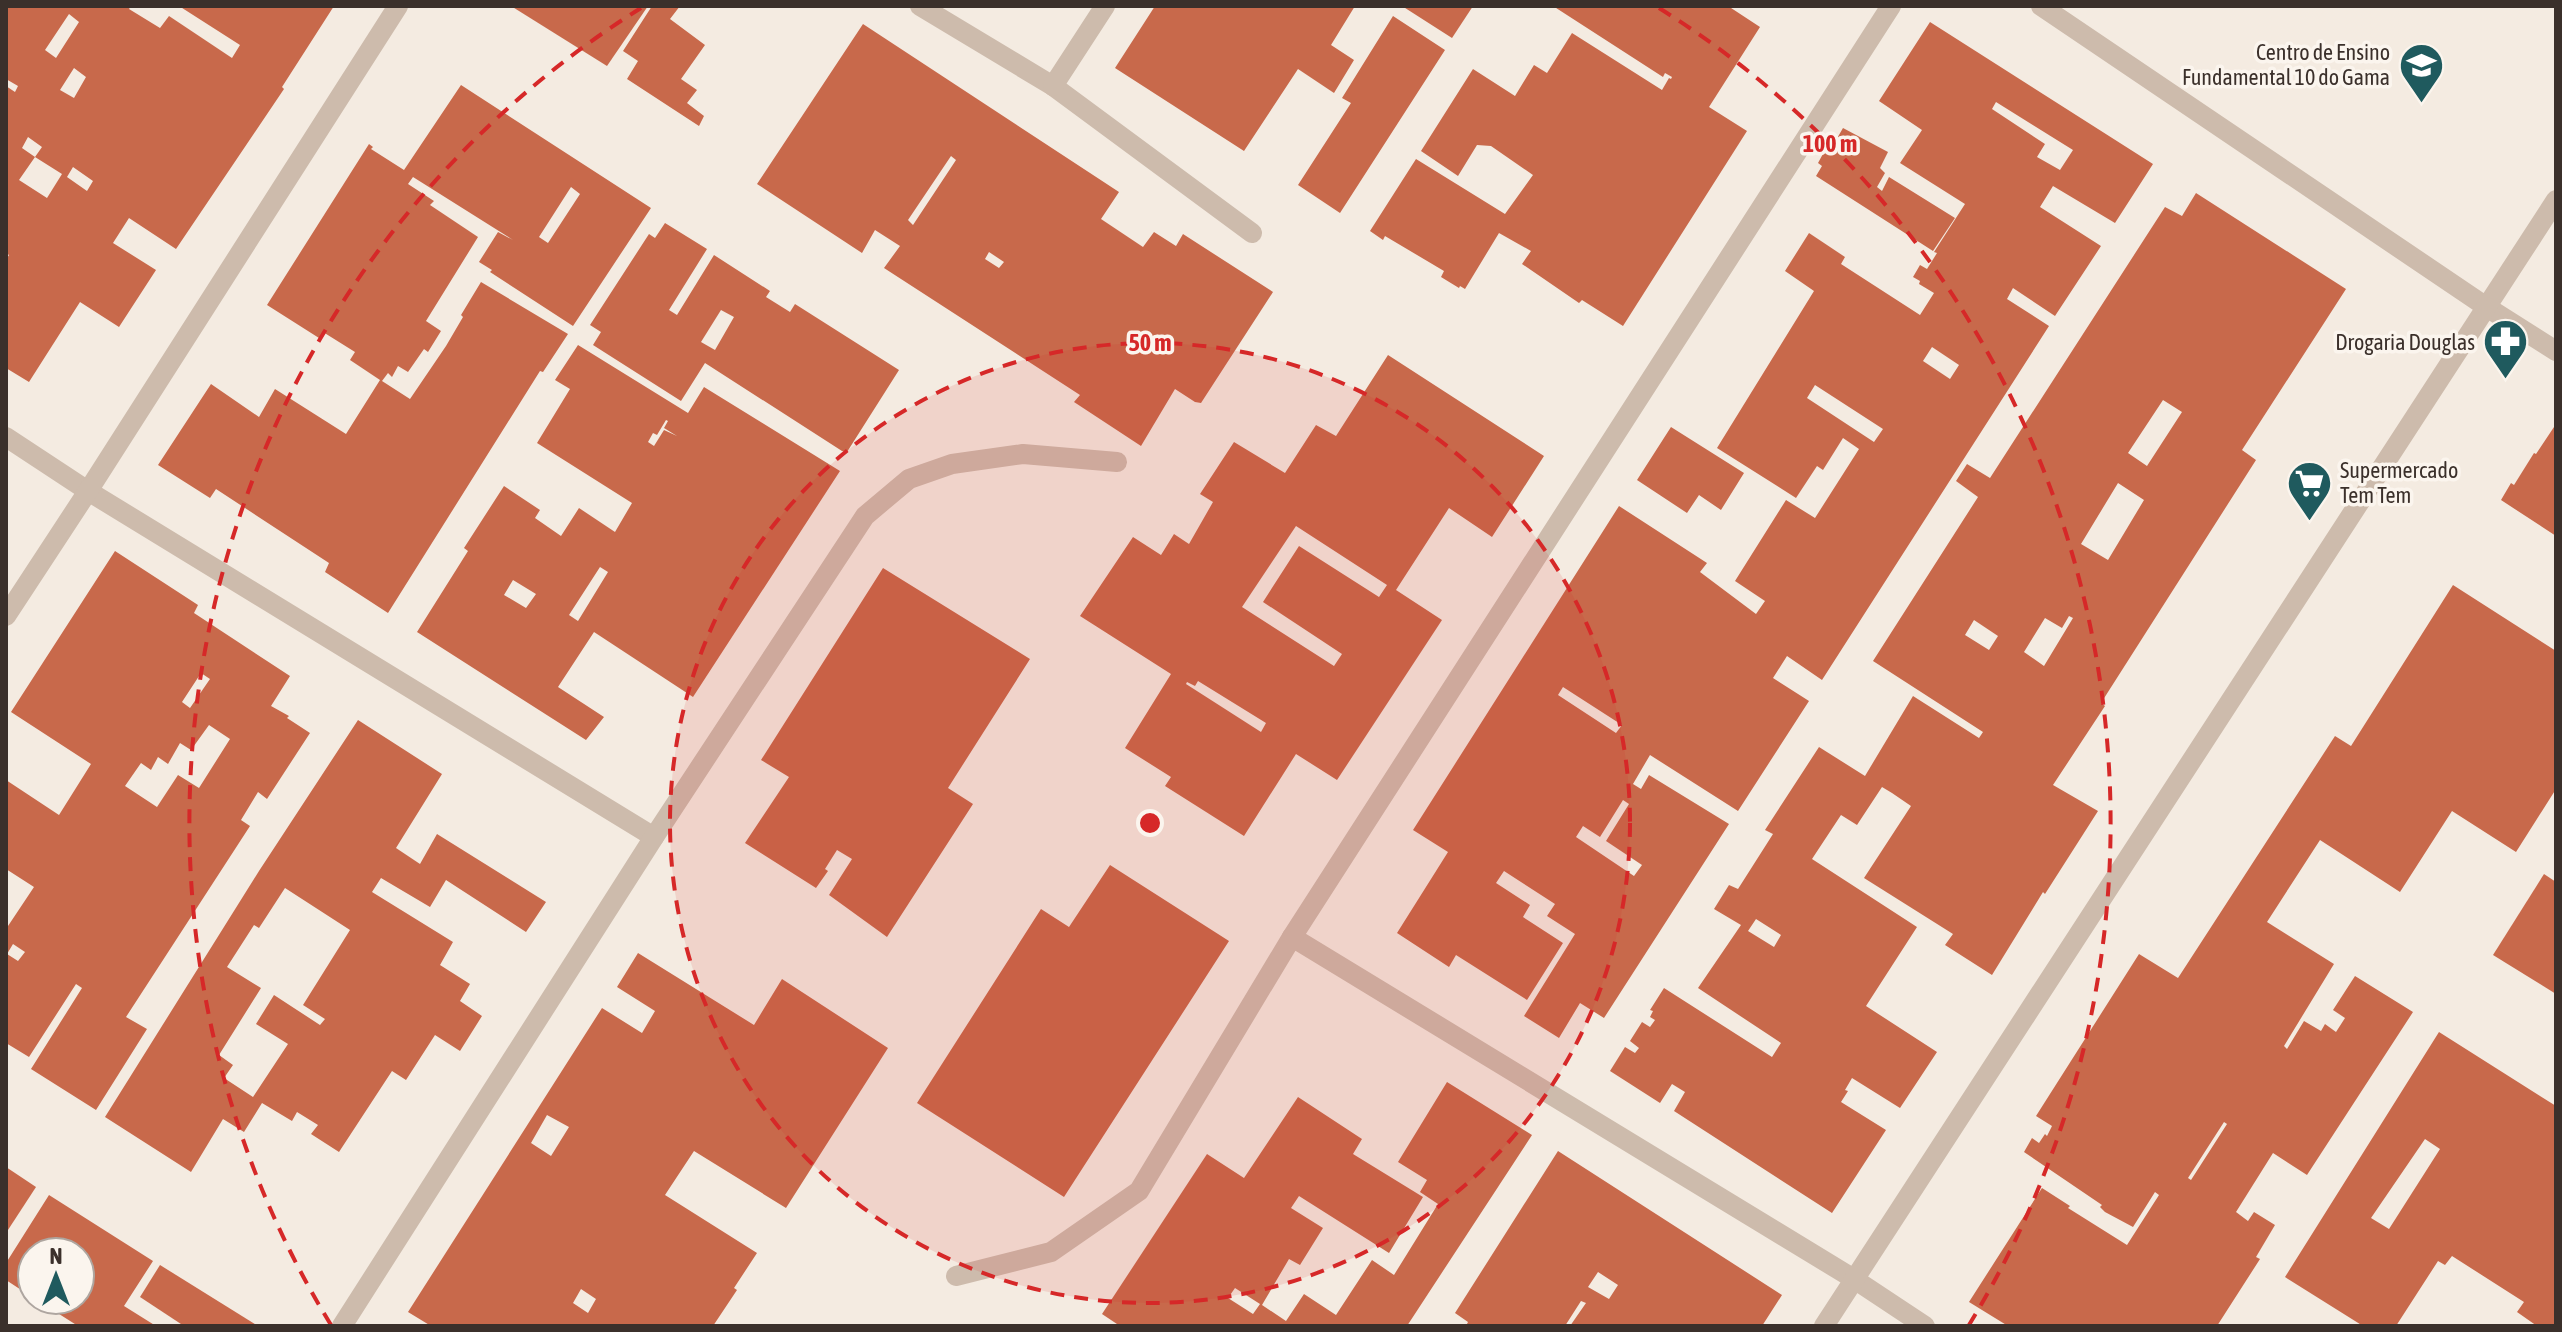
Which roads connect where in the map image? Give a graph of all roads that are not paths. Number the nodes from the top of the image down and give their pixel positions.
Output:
1 (398, 6) edge
2 (920, 6) edge
3 (1105, 6) edge
4 (1891, 6) edge
5 (2041, 6) edge
6 (1053, 86) junction
7 (2556, 200) edge
8 (1252, 233) dead end
9 (2485, 306) junction
10 (2556, 351) edge
11 (6, 437) edge
12 (1117, 462) dead end
13 (88, 491) junction
14 (6, 616) edge
15 (654, 837) junction
16 (1292, 937) junction
17 (956, 1276) dead end
18 (1854, 1279) junction
19 (342, 1326) edge
20 (1824, 1326) edge
21 (1925, 1326) edge

1 - 13 street
2 - 6 street
3 - 6 street
4 - 16 street
5 - 9 street
6 - 8 street
7 - 9 street
9 - 10 street
9 - 18 street
11 - 13 street
12 - 15 street
13 - 14 street
13 - 15 street
15 - 19 street
16 - 17 street
16 - 18 street
18 - 20 street
18 - 21 street

